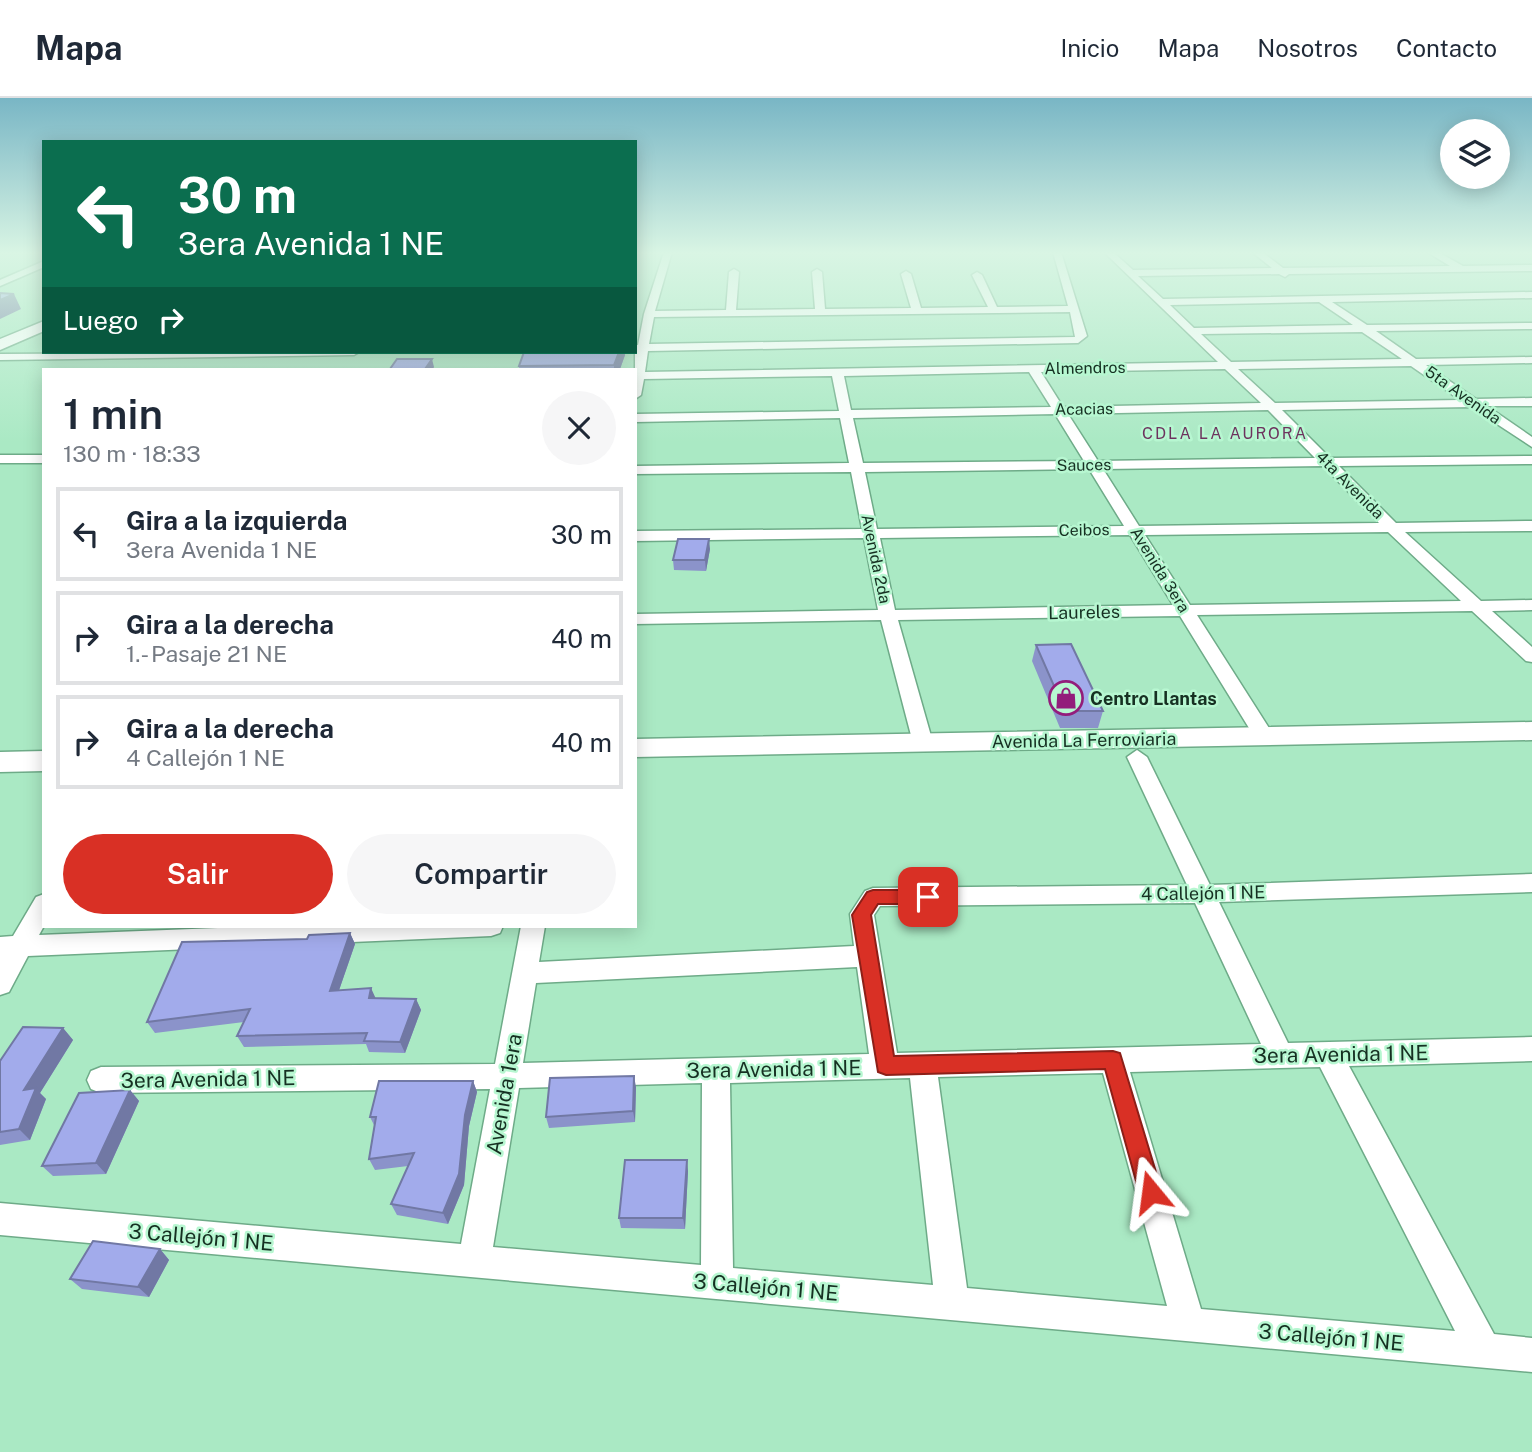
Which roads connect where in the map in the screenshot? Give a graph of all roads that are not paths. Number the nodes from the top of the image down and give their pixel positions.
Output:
1 (42, 315) edge
2 (649, 315) edge
3 (1076, 315) edge
4 (1175, 315) edge
5 (1346, 315) edge
6 (42, 326) edge
7 (1532, 326) edge
8 (1367, 329) junction
9 (1192, 331) junction
10 (0, 335) edge
11 (0, 345) edge
12 (640, 348) edge
13 (197, 354) edge
14 (0, 357) edge
15 (1532, 360) edge
16 (1416, 362) junction
17 (1228, 365) junction
18 (1033, 369) junction
19 (837, 372) junction
20 (639, 376) junction
21 (637, 386) edge
22 (1532, 401) edge
23 (1474, 403) junction
24 (1271, 406) junction
25 (1059, 409) junction
26 (845, 413) junction
27 (637, 418) edge
28 (1532, 443) edge
29 (0, 459) edge
30 (42, 459) edge
31 (1532, 460) edge
32 (1327, 462) junction
33 (1093, 464) junction
34 (857, 467) junction
35 (637, 470) edge
36 (1532, 526) edge
37 (1392, 528) junction
38 (1134, 529) junction
39 (870, 533) junction
40 (637, 536) edge
41 (1532, 605) edge
42 (1478, 606) junction
43 (1185, 610) junction
44 (888, 615) junction
45 (637, 620) edge
46 (1532, 657) edge
47 (1532, 731) edge
48 (1264, 736) junction
49 (923, 743) junction
50 (637, 748) edge
51 (1532, 750) edge
52 (1136, 757) junction
53 (42, 761) edge
54 (637, 761) edge
55 (0, 762) edge
56 (42, 776) edge
57 (0, 777) edge
58 (1532, 883) edge
59 (1201, 894) junction
60 (42, 906) edge
61 (443, 928) edge
62 (533, 928) edge
63 (10, 946) edge
64 (867, 956) junction
65 (525, 973) junction
66 (0, 984) edge
67 (1532, 1049) edge
68 (1328, 1054) junction
69 (1280, 1055) junction
70 (1113, 1060) junction
71 (922, 1065) junction
72 (886, 1066) junction
73 (716, 1070) junction
74 (507, 1076) junction
75 (101, 1080) dead end
76 (0, 1219) edge
77 (474, 1262) junction
78 (717, 1283) junction
79 (952, 1304) junction
80 (1188, 1325) junction
81 (1484, 1351) junction
82 (1532, 1355) edge

1 - 10 main road
2 - 12 street
3 - 12 street
4 - 9 street, 4ta Avenida
5 - 8 street, 5ta Avenida
6 - 11 main road
7 - 8 street
8 - 9 street
8 - 16 street, 5ta Avenida
9 - 17 street, 4ta Avenida
12 - 20 street
13 - 14 street
15 - 16 street, Almendros
16 - 17 street, Almendros
16 - 23 street, 5ta Avenida
17 - 18 street, Almendros
17 - 24 street, 4ta Avenida
18 - 19 street, Almendros
18 - 25 street, Avenida 3era
19 - 20 street, Almendros
19 - 26 street, Avenida 2da
20 - 21 street
22 - 23 street, Acacias
23 - 24 street, Acacias
23 - 28 street, 5ta Avenida
24 - 25 street, Acacias
24 - 32 street, 4ta Avenida
25 - 26 street, Acacias
25 - 33 street, Avenida 3era
26 - 27 street, Acacias
26 - 34 street, Avenida 2da
29 - 30 street
31 - 32 street, Sauces
32 - 33 street, Sauces
32 - 37 street, 4ta Avenida
33 - 34 street, Sauces
33 - 38 street, Avenida 3era
34 - 35 street, Sauces
34 - 39 street, Avenida 2da
36 - 37 street, Ceibos
37 - 38 street, Ceibos
37 - 42 street, 4ta Avenida
38 - 39 street, Ceibos
38 - 43 street, Avenida 3era
39 - 40 street, Ceibos
39 - 44 street, Avenida 2da
41 - 42 street, Laureles
42 - 43 street, Laureles
42 - 46 street, 4ta Avenida
43 - 44 street, Laureles
43 - 48 street, Avenida 3era
44 - 45 street, Laureles
44 - 49 street, Avenida 2da
47 - 48 main road, Avenida La Ferroviaria
48 - 49 main road, Avenida La Ferroviaria
49 - 50 main road, Avenida La Ferroviaria
51 - 52 main road, Avenida La Ferroviaria
52 - 54 main road, Avenida La Ferroviaria
52 - 59 street
53 - 55 main road
56 - 57 main road
58 - 59 street, 4 Callejón 1 NE
59 - 64 street, 4 Callejón 1 NE
59 - 69 street
60 - 63 street
61 - 63 street
62 - 65 street, Avenida 1era
63 - 66 street
64 - 65 street
64 - 72 street
65 - 74 street, Avenida 1era
67 - 68 street, 3era Avenida 1 NE
68 - 69 street, 3era Avenida 1 NE
68 - 81 street
69 - 70 street, 3era Avenida 1 NE
70 - 71 street, 3era Avenida 1 NE
70 - 80 street
71 - 72 street, 3era Avenida 1 NE
71 - 79 street
72 - 73 street, 3era Avenida 1 NE
73 - 74 street, 3era Avenida 1 NE
73 - 78 street
74 - 75 street, 3era Avenida 1 NE
74 - 77 street, Avenida 1era
76 - 77 street, 3 Callejón 1 NE
77 - 78 street, 3 Callejón 1 NE
78 - 79 street, 3 Callejón 1 NE
79 - 80 street, 3 Callejón 1 NE
80 - 81 street, 3 Callejón 1 NE
81 - 82 street, 3 Callejón 1 NE

